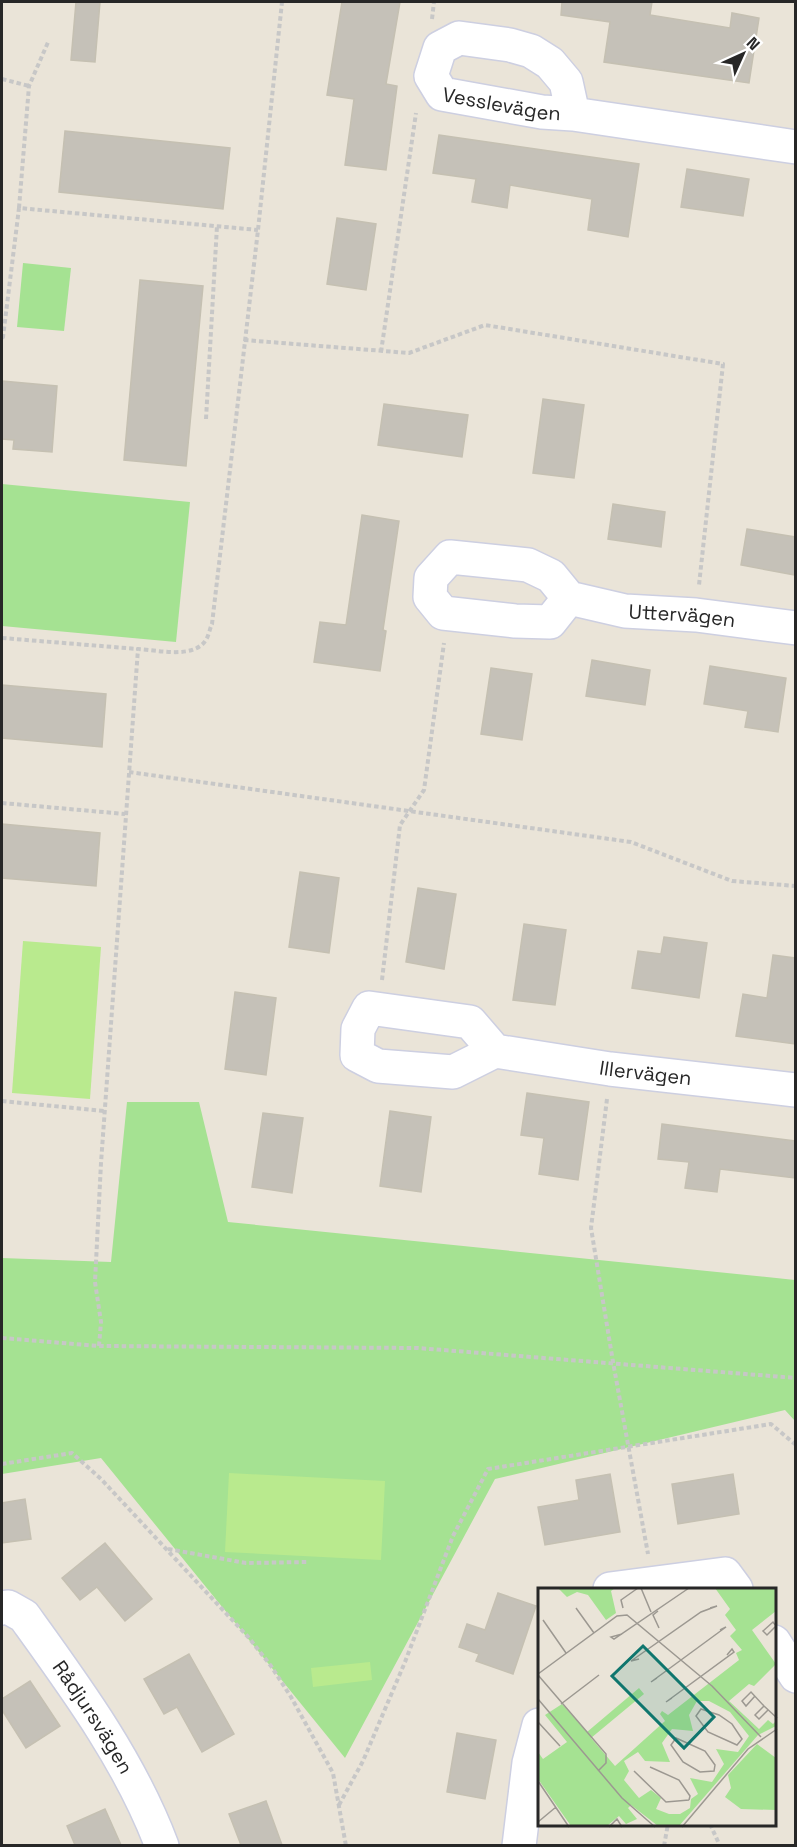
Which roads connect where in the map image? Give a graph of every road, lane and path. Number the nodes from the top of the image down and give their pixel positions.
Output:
1 (282, 2) edge
2 (49, 40) dead end
3 (430, 76) junction
4 (2, 79) edge
5 (29, 86) junction
6 (573, 114) junction
7 (795, 147) edge
8 (19, 208) junction
9 (217, 226) junction
10 (258, 230) junction
11 (2, 338) edge
12 (244, 340) junction
13 (381, 352) junction
14 (206, 419) dead end
15 (569, 598) junction
16 (448, 613) junction
17 (696, 615) junction
18 (795, 628) edge
19 (2, 638) edge
20 (138, 649) junction
21 (129, 772) junction
22 (2, 803) edge
23 (410, 810) junction
24 (125, 814) junction
25 (795, 886) edge
26 (378, 1009) junction
27 (495, 1051) junction
28 (610, 1068) junction
29 (795, 1090) edge
30 (2, 1101) edge
31 (104, 1111) junction
32 (2, 1338) edge
33 (99, 1346) junction
34 (613, 1362) junction
35 (795, 1378) edge
36 (795, 1445) edge
37 (628, 1446) junction
38 (2, 1464) edge
39 (167, 1549) junction
40 (308, 1562) dead end
41 (653, 1582) junction
42 (616, 1588) edge
43 (735, 1588) edge
44 (2, 1608) edge
45 (776, 1645) edge
46 (795, 1676) edge
47 (538, 1729) edge
48 (339, 1805) junction
49 (668, 1826) edge
50 (711, 1826) edge
51 (162, 1845) edge
52 (346, 1845) edge
53 (519, 1845) edge
54 (664, 1845) edge
55 (720, 1845) edge

1 - 10 path
2 - 5 path
3 - 6 street, Vesslevägen
3 - 6 street, Vesslevägen
3 - 13 path
4 - 5 path
5 - 8 path
6 - 7 street, Vesslevägen
8 - 9 path
8 - 11 path
9 - 10 path
9 - 14 path
10 - 12 path
12 - 13 path
12 - 20 path
13 - 17 path
15 - 16 street
15 - 16 street
15 - 17 street, Uttervägen
16 - 23 path
17 - 18 street, Uttervägen
19 - 20 path
20 - 21 path
21 - 23 path
21 - 24 path
22 - 24 path
23 - 25 path
23 - 26 path
24 - 31 path
26 - 27 street
26 - 27 street
27 - 28 street, Illervägen
28 - 29 street, Illervägen
28 - 34 path
30 - 31 path
31 - 33 path
32 - 33 path
33 - 34 path
34 - 35 path
34 - 37 path
36 - 37 path
37 - 41 path
37 - 48 path
38 - 39 path
39 - 40 path
39 - 48 path
41 - 42 street
41 - 43 street
44 - 51 street, Rådjursvägen
45 - 46 street
47 - 53 street
48 - 52 path
49 - 54 path
50 - 55 path

